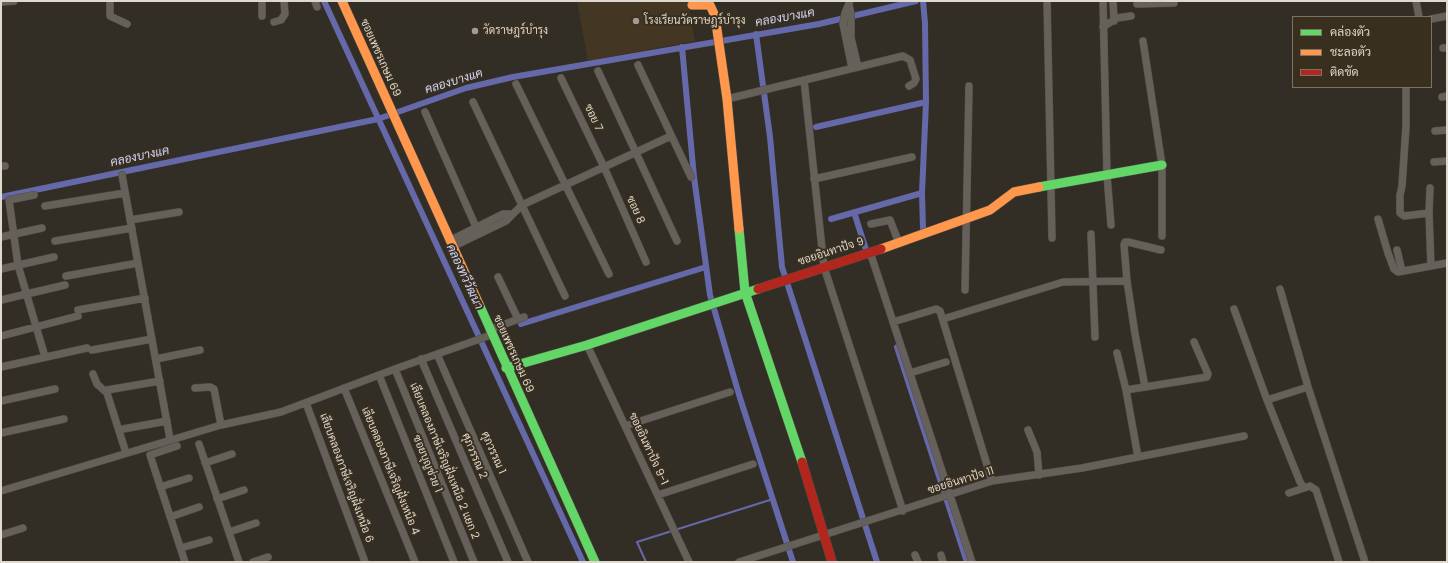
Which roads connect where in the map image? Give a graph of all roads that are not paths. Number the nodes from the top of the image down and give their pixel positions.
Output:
1 (9, 1) edge
2 (14, 1) edge
3 (110, 1) edge
4 (262, 1) edge
5 (284, 1) edge
6 (342, 1) edge
7 (1047, 1) edge
8 (1103, 1) edge
9 (1113, 1) edge
10 (1416, 1) edge
11 (1, 2) edge
12 (849, 3) edge
13 (1174, 3) dead end
14 (692, 5) dead end
15 (1137, 5) edge
16 (262, 16) dead end
17 (1131, 16) dead end
18 (1420, 16) edge
19 (1447, 16) edge
20 (1432, 19) edge
21 (1114, 21) junction
22 (274, 22) dead end
23 (127, 24) dead end
24 (1103, 28) junction
25 (1143, 41) dead end
26 (638, 65) dead end
27 (855, 68) junction
28 (598, 71) dead end
29 (561, 78) dead end
30 (804, 80) junction
31 (516, 84) dead end
32 (909, 86) dead end
33 (969, 86) dead end
34 (1406, 88) edge
35 (727, 99) junction
36 (473, 102) dead end
37 (425, 112) dead end
38 (1447, 130) edge
39 (1435, 131) dead end
40 (671, 136) junction
41 (637, 152) junction
42 (912, 157) dead end
43 (1447, 161) edge
44 (1434, 162) dead end
45 (1162, 165) junction
46 (604, 167) junction
47 (122, 175) dead end
48 (1107, 175) junction
49 (691, 177) dead end
50 (814, 179) junction
51 (566, 184) junction
52 (1050, 186) junction
53 (1430, 188) dead end
54 (125, 193) junction
55 (34, 195) dead end
56 (522, 204) junction
57 (44, 206) dead end
58 (179, 212) dead end
59 (1429, 213) junction
60 (512, 214) junction
61 (967, 218) junction
62 (1378, 219) dead end
63 (131, 224) junction
64 (871, 224) dead end
65 (1111, 225) dead end
66 (476, 227) junction
67 (42, 228) dead end
68 (14, 234) junction
69 (1091, 234) dead end
70 (1162, 236) dead end
71 (1, 237) edge
72 (1052, 238) dead end
73 (55, 241) dead end
74 (677, 241) dead end
75 (899, 243) junction
76 (450, 244) junction
77 (1161, 250) dead end
78 (1397, 250) dead end
79 (870, 252) junction
80 (54, 257) dead end
81 (646, 262) dead end
82 (138, 263) junction
83 (1447, 263) edge
84 (18, 265) junction
85 (1431, 266) junction
86 (824, 267) junction
87 (1, 268) edge
88 (1402, 271) junction
89 (609, 274) dead end
90 (66, 276) dead end
91 (498, 277) dead end
92 (1092, 280) junction
93 (1127, 281) junction
94 (65, 285) dead end
95 (1280, 289) dead end
96 (965, 290) dead end
97 (746, 292) junction
98 (26, 294) junction
99 (565, 296) dead end
100 (145, 298) junction
101 (1, 300) edge
102 (1234, 310) dead end
103 (943, 319) junction
104 (893, 322) junction
105 (36, 327) junction
106 (489, 334) junction
107 (1, 336) edge
108 (1095, 337) dead end
109 (152, 340) junction
110 (1194, 342) dead end
111 (587, 345) junction
112 (200, 350) dead end
113 (1117, 353) dead end
114 (437, 354) junction
115 (45, 357) junction
116 (156, 359) junction
117 (421, 359) junction
118 (946, 362) dead end
119 (1, 367) edge
120 (506, 368) junction
121 (395, 369) junction
122 (910, 373) junction
123 (93, 374) dead end
124 (379, 375) junction
125 (160, 381) junction
126 (1145, 387) junction
127 (1308, 387) junction
128 (195, 388) dead end
129 (344, 388) junction
130 (55, 389) dead end
131 (107, 390) dead end
132 (1126, 390) junction
133 (730, 392) dead end
134 (1267, 400) junction
135 (1, 401) edge
136 (306, 403) junction
137 (64, 419) dead end
138 (167, 421) junction
139 (221, 425) junction
140 (625, 426) junction
141 (123, 429) dead end
142 (1028, 430) dead end
143 (1, 433) edge
144 (1244, 436) dead end
145 (170, 439) junction
146 (199, 444) dead end
147 (177, 446) dead end
148 (126, 453) junction
149 (232, 454) dead end
150 (1138, 457) junction
151 (204, 463) junction
152 (753, 464) dead end
153 (1039, 475) junction
154 (189, 478) dead end
155 (992, 481) junction
156 (160, 487) junction
157 (1304, 488) junction
158 (244, 490) dead end
159 (1, 491) edge
160 (1289, 492) dead end
161 (658, 495) junction
162 (948, 496) junction
163 (218, 499) junction
164 (199, 507) dead end
165 (903, 511) junction
166 (170, 517) junction
167 (256, 523) dead end
168 (23, 528) dead end
169 (229, 532) junction
170 (1, 535) edge
171 (823, 536) junction
172 (209, 540) dead end
173 (181, 548) junction
174 (940, 554) dead end
175 (268, 557) dead end
176 (186, 562) edge
177 (239, 562) edge
178 (253, 562) edge
179 (366, 562) edge
180 (415, 562) edge
181 (454, 562) edge
182 (474, 562) edge
183 (508, 562) edge
184 (528, 562) edge
185 (595, 562) edge
186 (689, 562) edge
187 (739, 562) edge
188 (832, 562) edge
189 (943, 562) edge
190 (972, 562) edge
191 (1339, 562) edge
192 (1365, 562) edge

1 - 2 street
1 - 11 street
3 - 23 street
4 - 16 street
5 - 22 street
6 - 76 street, ซอยเพชรเกษม 69
7 - 52 street
8 - 24 street
9 - 21 street
10 - 18 street
12 - 27 street
13 - 15 street
14 - 35 street
17 - 21 street
19 - 20 street
21 - 24 street
24 - 48 street
25 - 45 street
26 - 40 street
27 - 30 street
27 - 32 street
28 - 41 street
29 - 46 street, ซอย 7
30 - 35 street
30 - 50 street
31 - 51 street
33 - 61 street
34 - 59 street
35 - 97 street
36 - 56 street
37 - 66 street
38 - 39 street
40 - 41 street
40 - 49 street
41 - 46 street
41 - 74 street
42 - 50 street
43 - 44 street
45 - 48 street, ซอยอินทาปัจ 9
45 - 70 street
46 - 51 street
46 - 81 street, ซอย 8
47 - 54 street
48 - 52 street, ซอยอินทาปัจ 9
48 - 65 street
50 - 86 street
51 - 56 street
51 - 89 street
52 - 61 street, ซอยอินทาปัจ 9
52 - 72 street
53 - 59 street
54 - 57 street
54 - 63 street
55 - 68 street
56 - 60 street
56 - 99 street
58 - 63 street
59 - 85 street
60 - 66 street
60 - 76 street
61 - 75 street, ซอยอินทาปัจ 9
61 - 96 street
62 - 88 street
63 - 73 street
63 - 82 street
64 - 75 street
66 - 76 street
67 - 68 street
68 - 71 street
68 - 84 street
69 - 92 street
75 - 79 street, ซอยอินทาปัจ 9
76 - 106 street, ซอยเพชรเกษม 69
77 - 93 street
78 - 88 street
79 - 86 street, ซอยอินทาปัจ 9
79 - 104 street
80 - 84 street
82 - 90 street
82 - 100 street
83 - 85 street
84 - 87 street
84 - 98 street
85 - 88 street
86 - 97 street, ซอยอินทาปัจ 9
86 - 165 street
91 - 106 street
92 - 93 street
92 - 103 street
92 - 108 street
93 - 126 street
94 - 98 street
95 - 127 street
97 - 111 street, ซอยอินทาปัจ 9
97 - 171 street
98 - 101 street
98 - 105 street
100 - 105 street
100 - 109 street
102 - 134 street
103 - 104 street
103 - 155 street
104 - 122 street
105 - 107 street
105 - 115 street
106 - 114 street
106 - 120 street, ซอยเพชรเกษม 69
109 - 115 street
109 - 116 street
110 - 126 street
111 - 120 street, ซอยอินทาปัจ 9
111 - 140 street, ซอยอินทาปัจ 9-1
112 - 116 street
113 - 132 street
114 - 117 street
114 - 184 street, ศุภวรรณ 1
115 - 119 street
116 - 125 street
117 - 121 street
117 - 183 street, ศุภวรรณ 2
118 - 122 street
120 - 185 street, ซอยเพชรเกษม 69
121 - 124 street
121 - 182 street, เลียบคลองภาษีเจริญฝั่งเหนือ 2 แยก 2
122 - 162 street
123 - 148 street
124 - 129 street
124 - 181 street, ซอยบุญช่วย 1
125 - 131 street
125 - 138 street
126 - 132 street
127 - 134 street
127 - 192 street
128 - 139 street
129 - 136 street
129 - 180 street, เลียบคลองภาษีเจริญฝั่งเหนือ 4
130 - 135 street
132 - 150 street
133 - 140 street
134 - 157 street
136 - 139 street
136 - 179 street, เลียบคลองภาษีเจริญฝั่งเหนือ 6
137 - 143 street
138 - 141 street
138 - 145 street
139 - 145 street
140 - 161 street, ซอยอินทาปัจ 9-1
142 - 153 street
144 - 150 street, ซอยอินทาปัจ 11
145 - 148 street
146 - 151 street
147 - 156 street
148 - 159 street
149 - 151 street
150 - 153 street, ซอยอินทาปัจ 11
151 - 163 street
152 - 161 street
153 - 155 street, ซอยอินทาปัจ 11
154 - 156 street
155 - 162 street, ซอยอินทาปัจ 11
156 - 166 street
157 - 160 street
157 - 191 street
158 - 163 street
161 - 186 street, ซอยอินทาปัจ 9-1
162 - 165 street, ซอยอินทาปัจ 11
162 - 190 street
163 - 169 street
164 - 166 street
165 - 171 street, ซอยอินทาปัจ 11
166 - 173 street
167 - 169 street
168 - 170 street
169 - 177 street
171 - 187 street, ซอยอินทาปัจ 11
171 - 188 street
172 - 173 street
173 - 176 street
174 - 189 street
175 - 178 street

